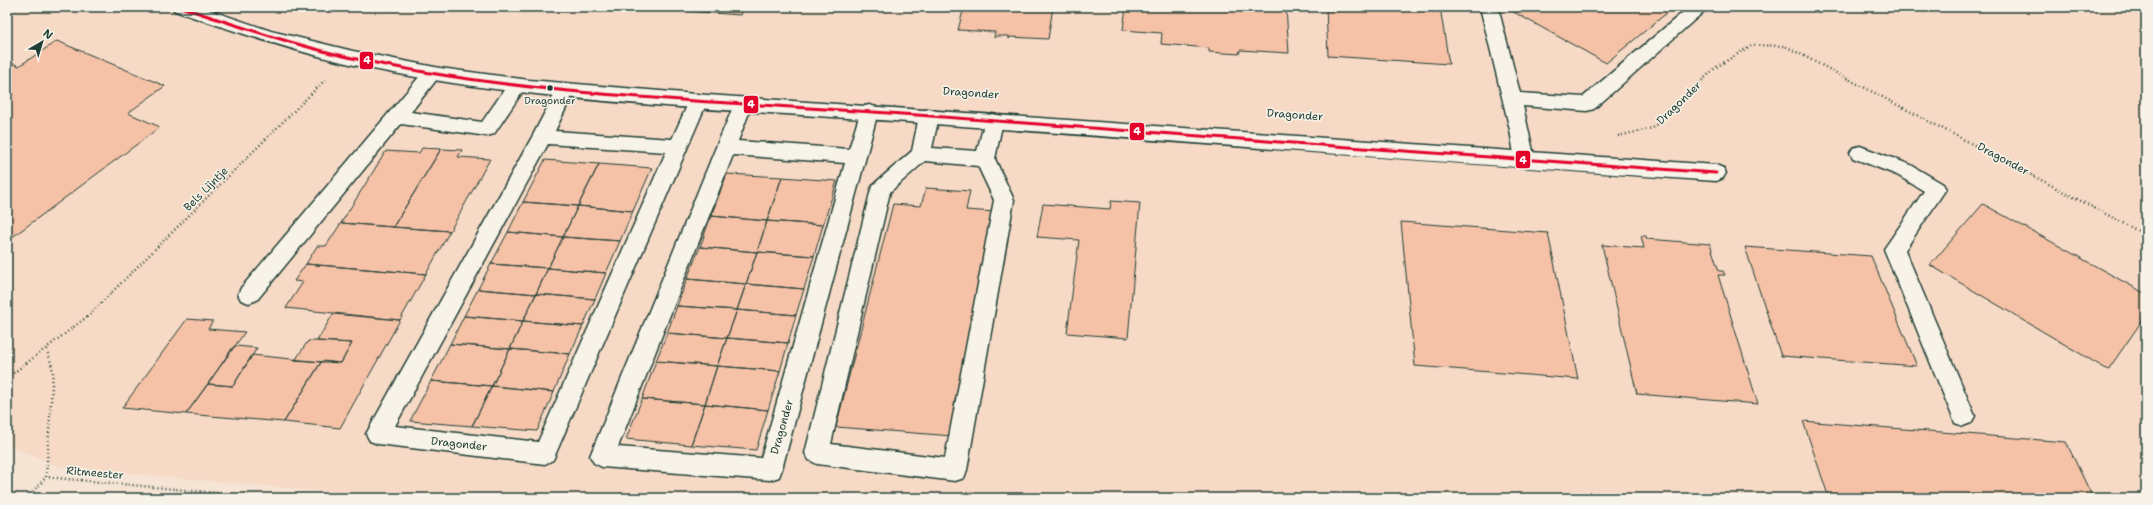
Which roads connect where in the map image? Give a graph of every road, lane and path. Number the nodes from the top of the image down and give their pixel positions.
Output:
1 (181, 7) edge
2 (1490, 7) edge
3 (1700, 7) edge
4 (348, 57) junction
5 (432, 74) junction
6 (518, 85) junction
7 (565, 91) junction
8 (1513, 99) junction
9 (698, 102) junction
10 (742, 105) junction
11 (870, 112) junction
12 (928, 116) junction
13 (396, 117) junction
14 (993, 121) junction
15 (1616, 136) dead end
16 (542, 137) junction
17 (679, 146) junction
18 (726, 147) junction
19 (1860, 153) dead end
20 (921, 154) junction
21 (857, 157) junction
22 (985, 159) junction
23 (1525, 160) junction
24 (1716, 173) dead end
25 (2146, 235) edge
26 (249, 294) dead end
27 (47, 349) junction
28 (7, 378) edge
29 (1963, 416) dead end
30 (46, 477) junction
31 (28, 498) edge
32 (271, 498) edge

1 - 4 street
2 - 8 lane
3 - 8 lane
4 - 5 street
4 - 27 path, Bels Lijntje
5 - 6 street
5 - 13 lane
6 - 7 street
6 - 13 lane
7 - 9 street
7 - 16 lane, Dragonder
8 - 23 lane
9 - 10 street
9 - 17 lane, Dragonder
10 - 11 street
10 - 18 lane, Dragonder
11 - 12 street
11 - 21 lane, Dragonder
12 - 14 street
12 - 20 lane
13 - 26 lane
14 - 22 lane
14 - 23 street
15 - 25 path, Dragonder
16 - 17 lane
16 - 17 lane, Dragonder
18 - 21 lane
18 - 21 lane, Dragonder
19 - 29 lane
20 - 22 lane
20 - 22 lane
23 - 24 street
27 - 28 path, Bels Lijntje
27 - 30 path
30 - 31 path
30 - 32 path, Ritmeester

